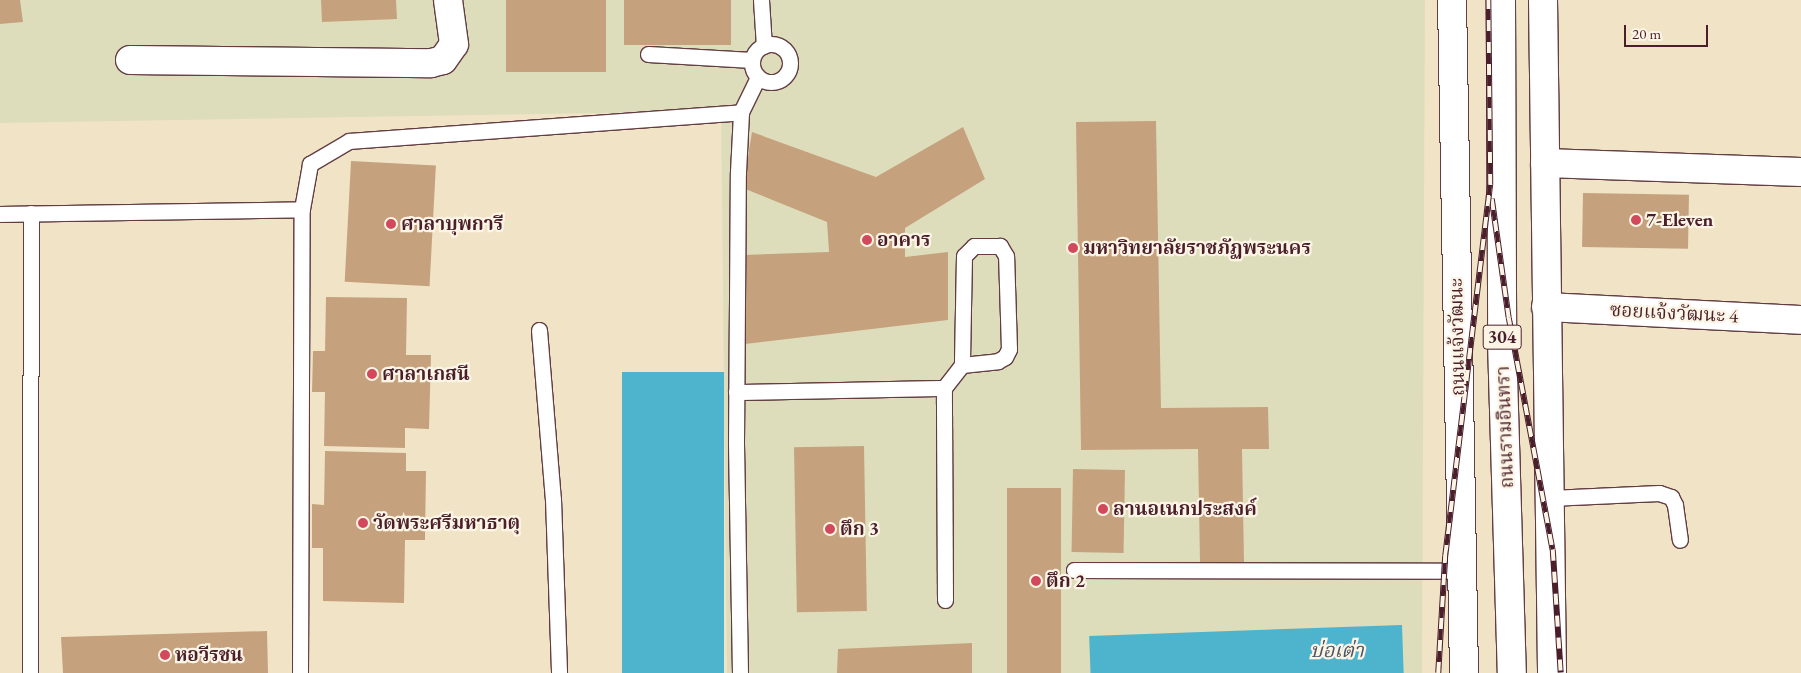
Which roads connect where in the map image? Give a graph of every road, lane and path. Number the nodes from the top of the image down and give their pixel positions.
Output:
1 (448, 0) edge
2 (761, 0) edge
3 (1452, 0) edge
4 (1501, 0) edge
5 (1543, 0) edge
6 (764, 46) junction
7 (648, 54) dead end
8 (130, 60) dead end
9 (752, 60) junction
10 (758, 77) junction
11 (741, 112) junction
12 (1545, 162) junction
13 (1801, 172) edge
14 (302, 210) junction
15 (0, 214) edge
16 (32, 214) junction
17 (1546, 307) junction
18 (1801, 320) edge
19 (539, 330) dead end
20 (962, 365) junction
21 (944, 388) junction
22 (736, 392) junction
23 (1550, 498) junction
24 (1680, 540) dead end
25 (1074, 570) dead end
26 (1461, 571) junction
27 (945, 600) dead end
28 (30, 673) edge
29 (300, 673) edge
30 (559, 673) edge
31 (740, 673) edge
32 (1464, 673) edge
33 (1512, 673) edge
34 (1552, 673) edge

1 - 8 main road
2 - 6 lane
3 - 26 main road, ถนนแจ้งวัฒนะ / 304
4 - 33 main road, ถนนรามอินทรา / 304
5 - 12 main road, 304
6 - 9 lane
6 - 10 lane
7 - 9 lane
9 - 10 lane
10 - 11 lane
11 - 14 lane
11 - 22 lane
12 - 13 main road
12 - 17 main road, 304
14 - 16 lane
14 - 29 lane
15 - 16 lane
16 - 28 lane
17 - 18 main road, ซอยแจ้งวัฒนะ 4
17 - 23 main road, 304
19 - 30 lane
20 - 20 lane
20 - 21 lane
21 - 22 lane
21 - 27 lane
22 - 31 lane
23 - 24 lane
23 - 34 main road, 304
25 - 26 lane
26 - 32 main road, ถนนแจ้งวัฒนะ / 304

